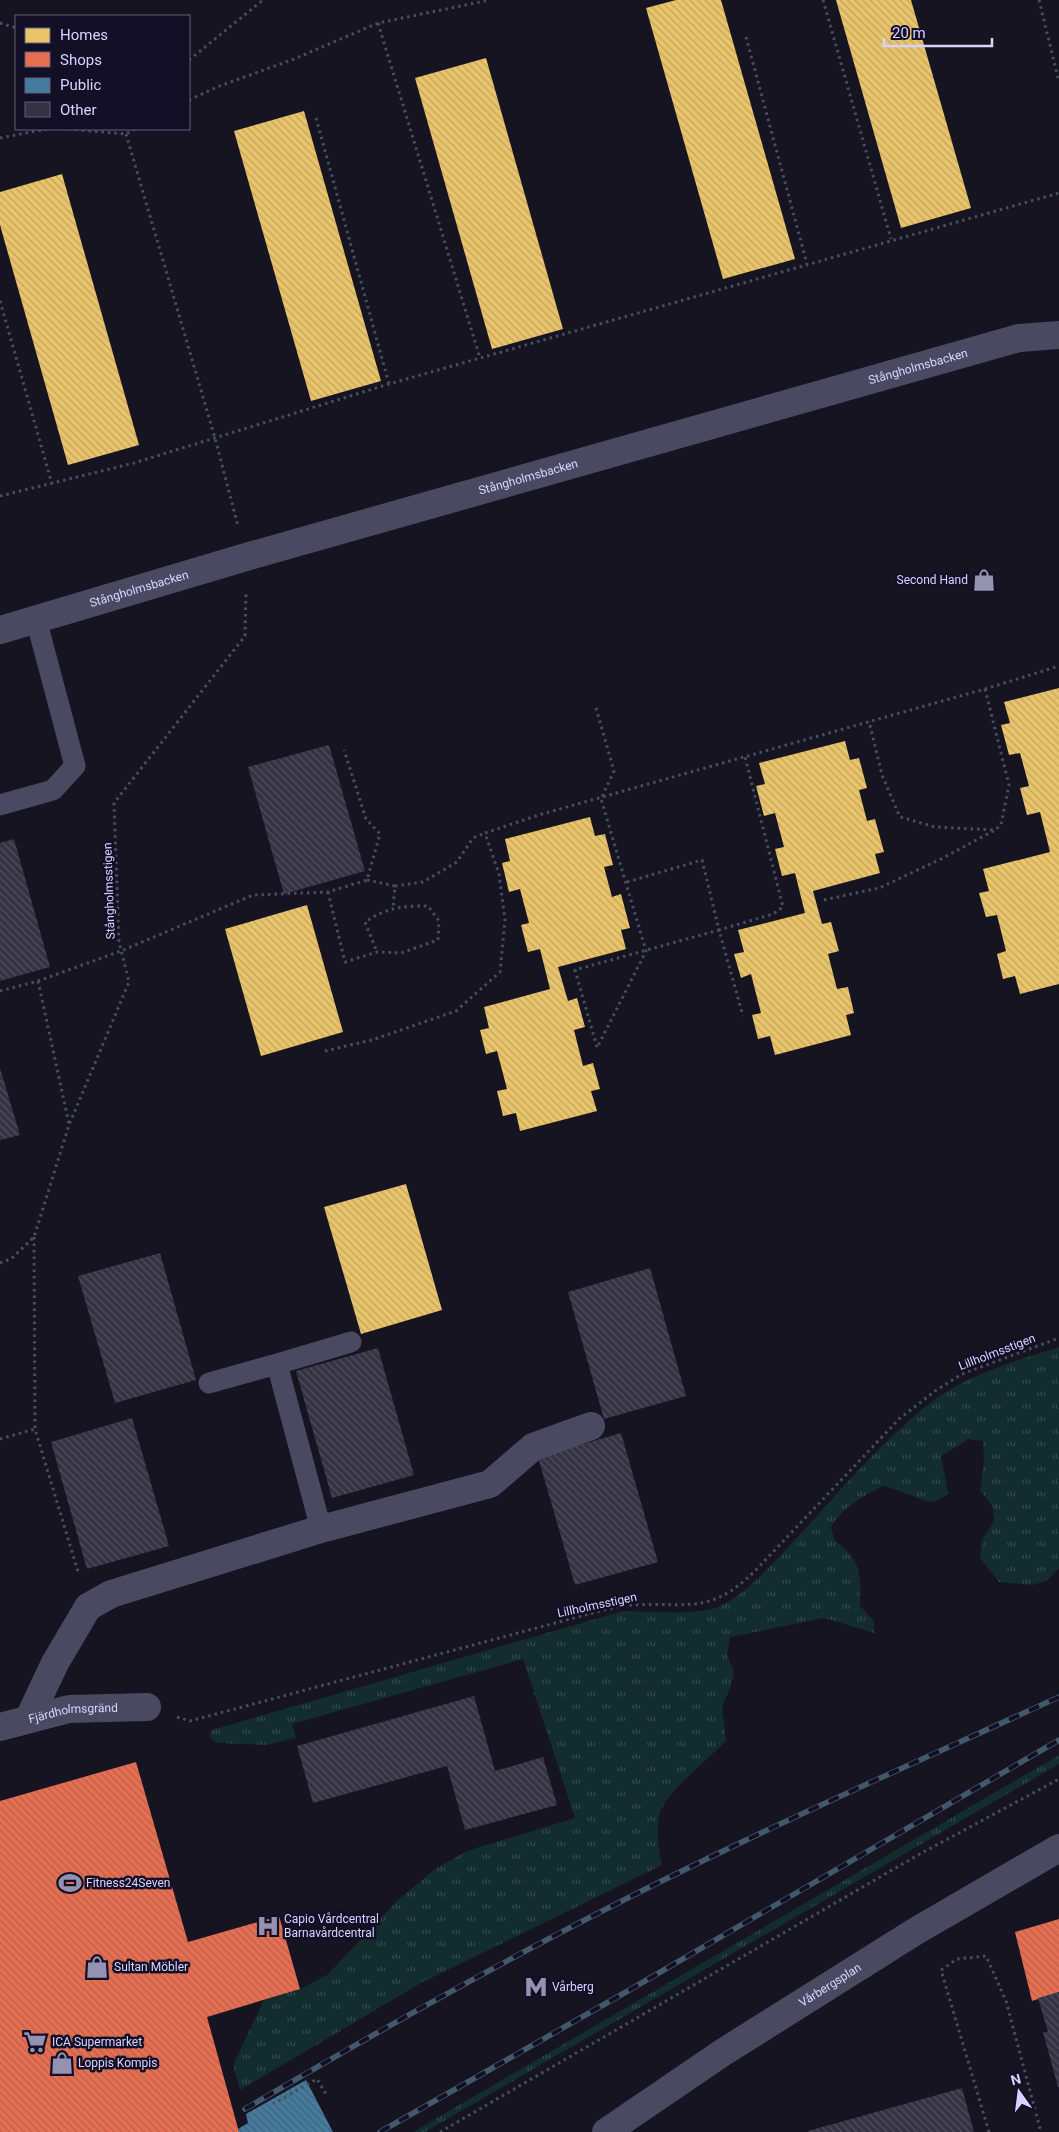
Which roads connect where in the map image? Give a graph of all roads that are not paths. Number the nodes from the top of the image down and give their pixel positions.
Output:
1 (1059, 334) edge
2 (36, 619) junction
3 (0, 630) edge
4 (0, 805) edge
5 (352, 1342) dead end
6 (277, 1364) junction
7 (208, 1383) dead end
8 (591, 1426) dead end
9 (321, 1529) junction
10 (147, 1707) road end
11 (29, 1718) junction
12 (0, 1728) edge
13 (1059, 1848) edge
14 (606, 2132) edge

1 - 2 street, Stångholmsbacken
2 - 3 street, Stångholmsbacken
2 - 4 lane
5 - 6 lane
6 - 7 lane
6 - 9 lane
8 - 9 street
9 - 11 street
10 - 11 street, Fjärdholmsgränd
11 - 12 street, Fjärdholmsgränd
13 - 14 street, Vårbergsplan

